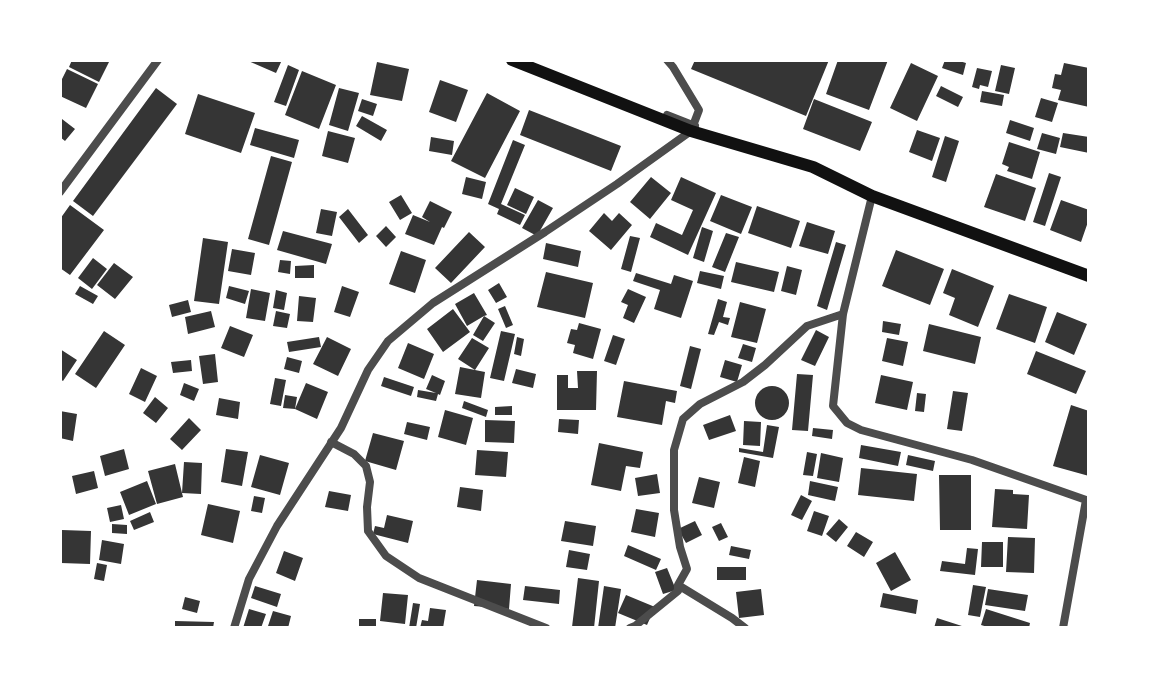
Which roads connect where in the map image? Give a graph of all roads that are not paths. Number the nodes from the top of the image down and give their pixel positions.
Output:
1 (158, 60) edge
2 (512, 60) edge
3 (520, 60) edge
4 (667, 60) edge
5 (691, 131) junction
6 (776, 156) junction
7 (60, 192) edge
8 (872, 196) junction
9 (1089, 275) edge
10 (843, 314) junction
11 (331, 442) junction
12 (1088, 501) edge
13 (678, 585) junction
14 (234, 628) edge
15 (546, 628) edge
16 (630, 628) edge
17 (745, 628) edge
18 (1063, 628) edge

1 - 7 street
2 - 5 main road
3 - 6 street
4 - 5 street
5 - 6 main road
5 - 11 street
6 - 8 main road
6 - 9 street
8 - 9 main road
8 - 10 street
10 - 12 street
10 - 13 street
11 - 14 street
11 - 15 street
12 - 18 street
13 - 16 street
13 - 17 street

